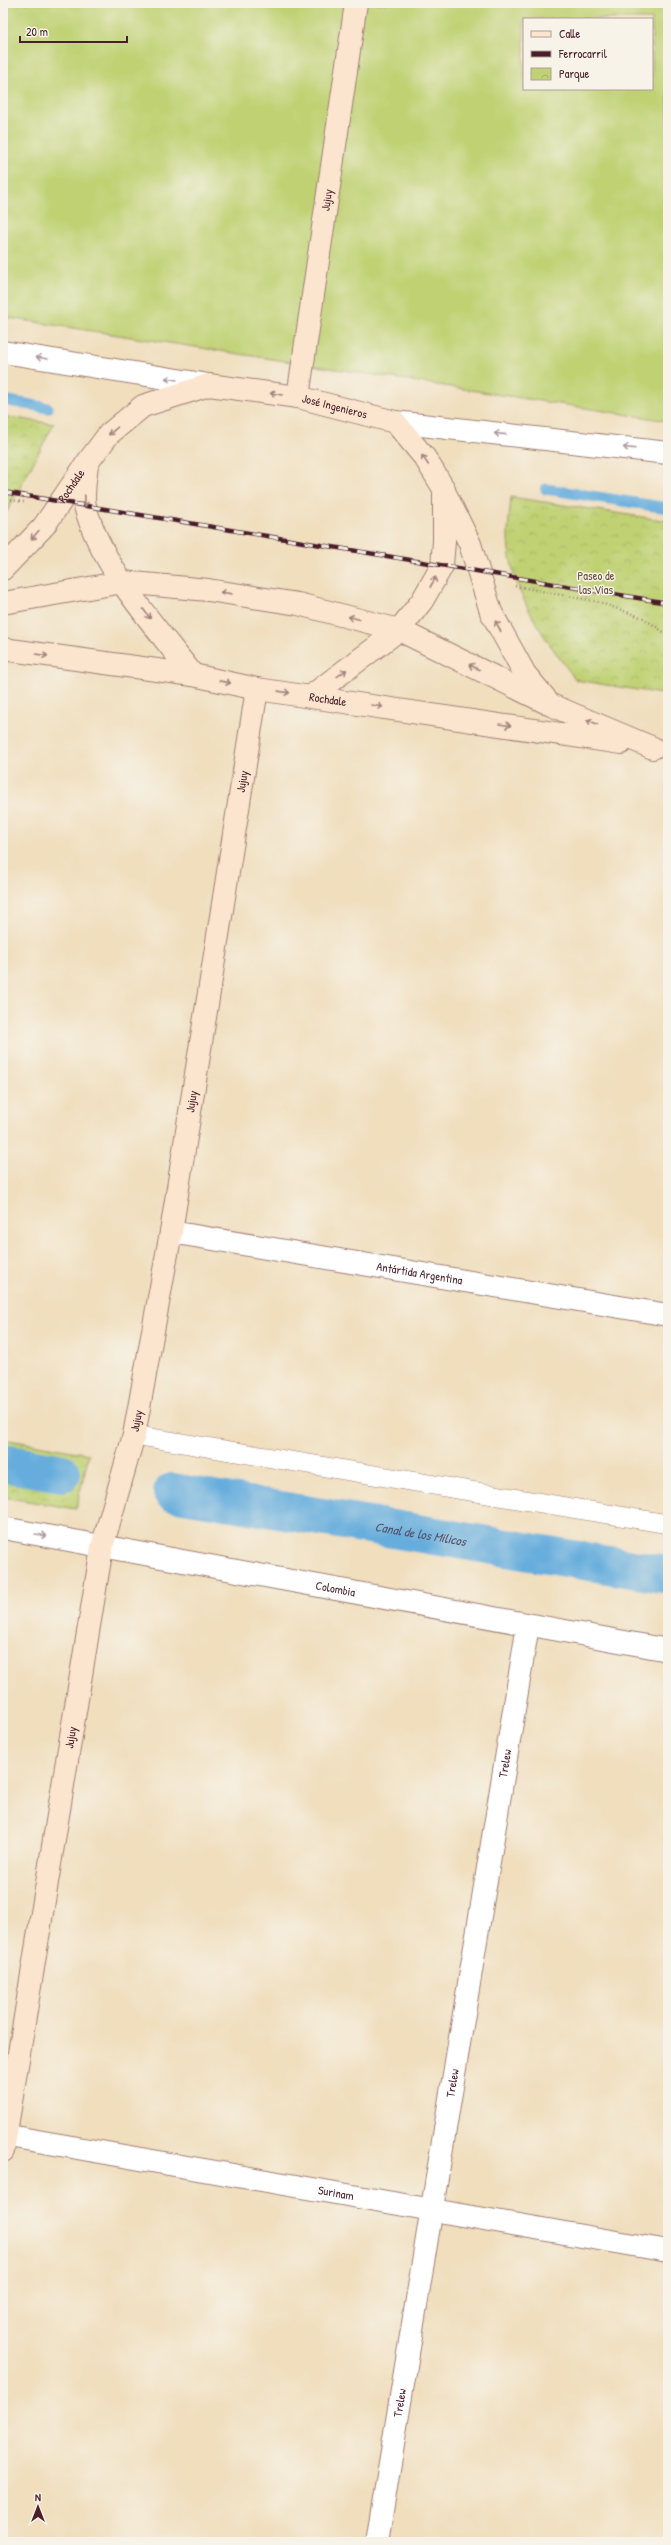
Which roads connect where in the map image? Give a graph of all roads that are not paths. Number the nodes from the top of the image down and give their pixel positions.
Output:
1 (356, 3) edge
2 (3, 352) edge
3 (209, 385) junction
4 (298, 397) junction
5 (395, 422) junction
6 (668, 452) edge
7 (87, 462) junction
8 (444, 489) junction
9 (3, 569) edge
10 (123, 582) junction
11 (3, 603) edge
12 (399, 630) junction
13 (3, 649) edge
14 (193, 675) junction
15 (257, 688) junction
16 (311, 696) junction
17 (552, 705) junction
18 (661, 749) edge
19 (172, 1232) junction
20 (668, 1315) edge
21 (134, 1435) junction
22 (668, 1524) edge
23 (3, 1528) edge
24 (102, 1547) junction
25 (528, 1625) junction
26 (668, 1650) edge
27 (4, 2141) edge
28 (432, 2210) junction
29 (668, 2251) edge
30 (377, 2542) edge

1 - 4 main road, Jujuy
3 -> 2 street, José Ingenieros
4 -> 3 main road, José Ingenieros
3 -> 7 main road, Rochdale
4 - 5 main road, José Ingenieros
6 -> 5 street, José Ingenieros
8 -> 5 main road, Rochdale
7 -> 9 main road, Rochdale
7 -> 10 main road
12 -> 8 main road
17 -> 8 main road, Rochdale
10 - 11 main road, Rochdale
12 -> 10 main road, Rochdale
10 -> 14 main road
16 -> 12 main road
17 -> 12 main road, Rochdale
13 -> 14 main road, Rochdale
14 -> 15 main road, Rochdale
15 -> 16 main road, Rochdale
15 - 19 main road, Jujuy
16 -> 18 main road, Rochdale
18 -> 17 main road, Rochdale
19 - 20 street, Antártida Argentina
19 - 21 main road, Jujuy
21 - 22 lane
21 - 24 main road, Jujuy
23 -> 24 street, Colombia
24 - 25 street, Colombia
24 - 27 main road, Jujuy
25 - 26 street, Colombia
25 - 28 street, Trelew
27 - 28 street, Surinam
28 - 29 street, Surinam
28 - 30 street, Trelew

